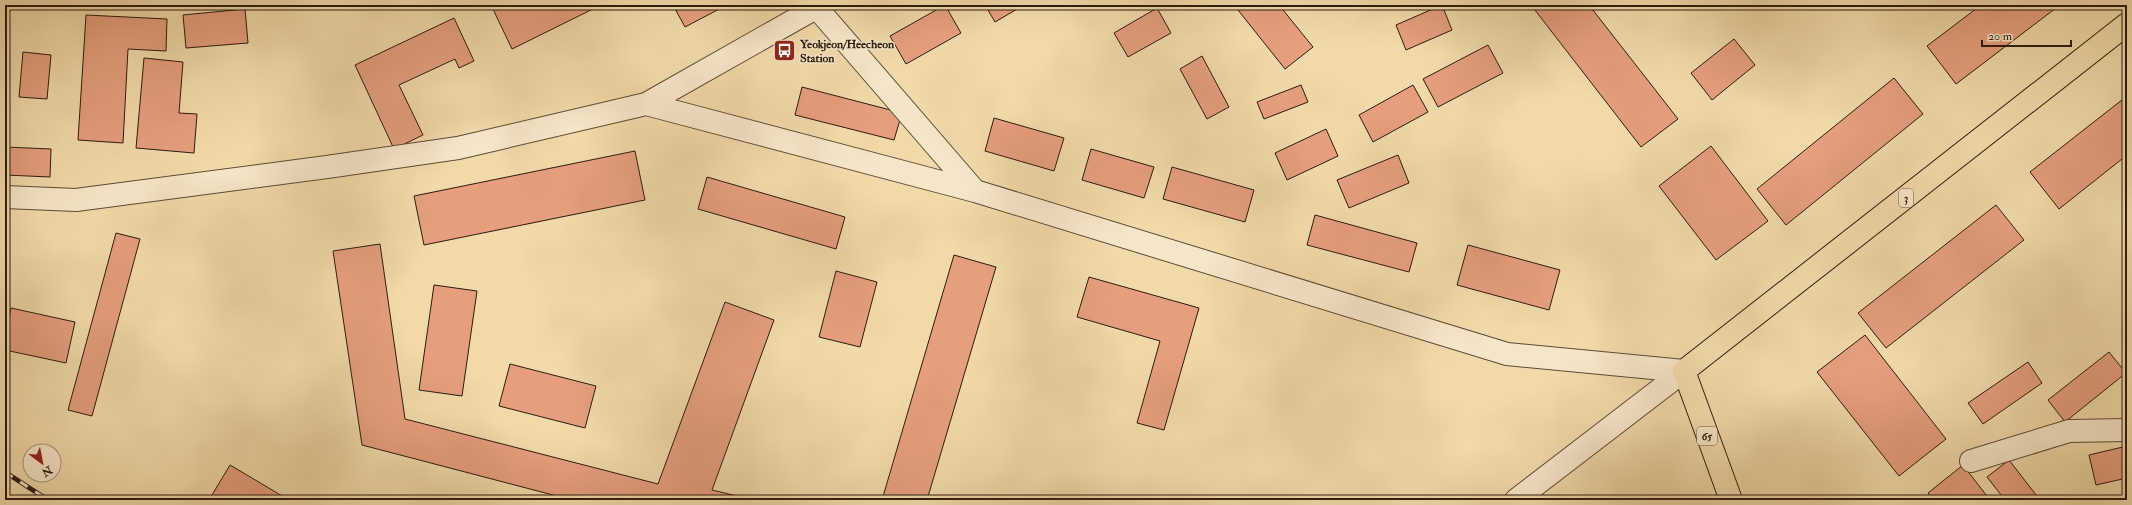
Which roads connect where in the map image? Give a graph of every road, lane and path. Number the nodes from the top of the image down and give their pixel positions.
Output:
1 (819, 6) edge
2 (2127, 24) edge
3 (646, 104) junction
4 (975, 191) junction
5 (5, 197) edge
6 (1684, 371) junction
7 (2127, 430) edge
8 (1971, 461) dead end
9 (1516, 500) edge
10 (1730, 500) edge

1 - 3 street
1 - 4 street
2 - 6 main road, 3
3 - 4 street
3 - 5 street
4 - 6 street
6 - 9 street
6 - 10 main road, 65
7 - 8 street

